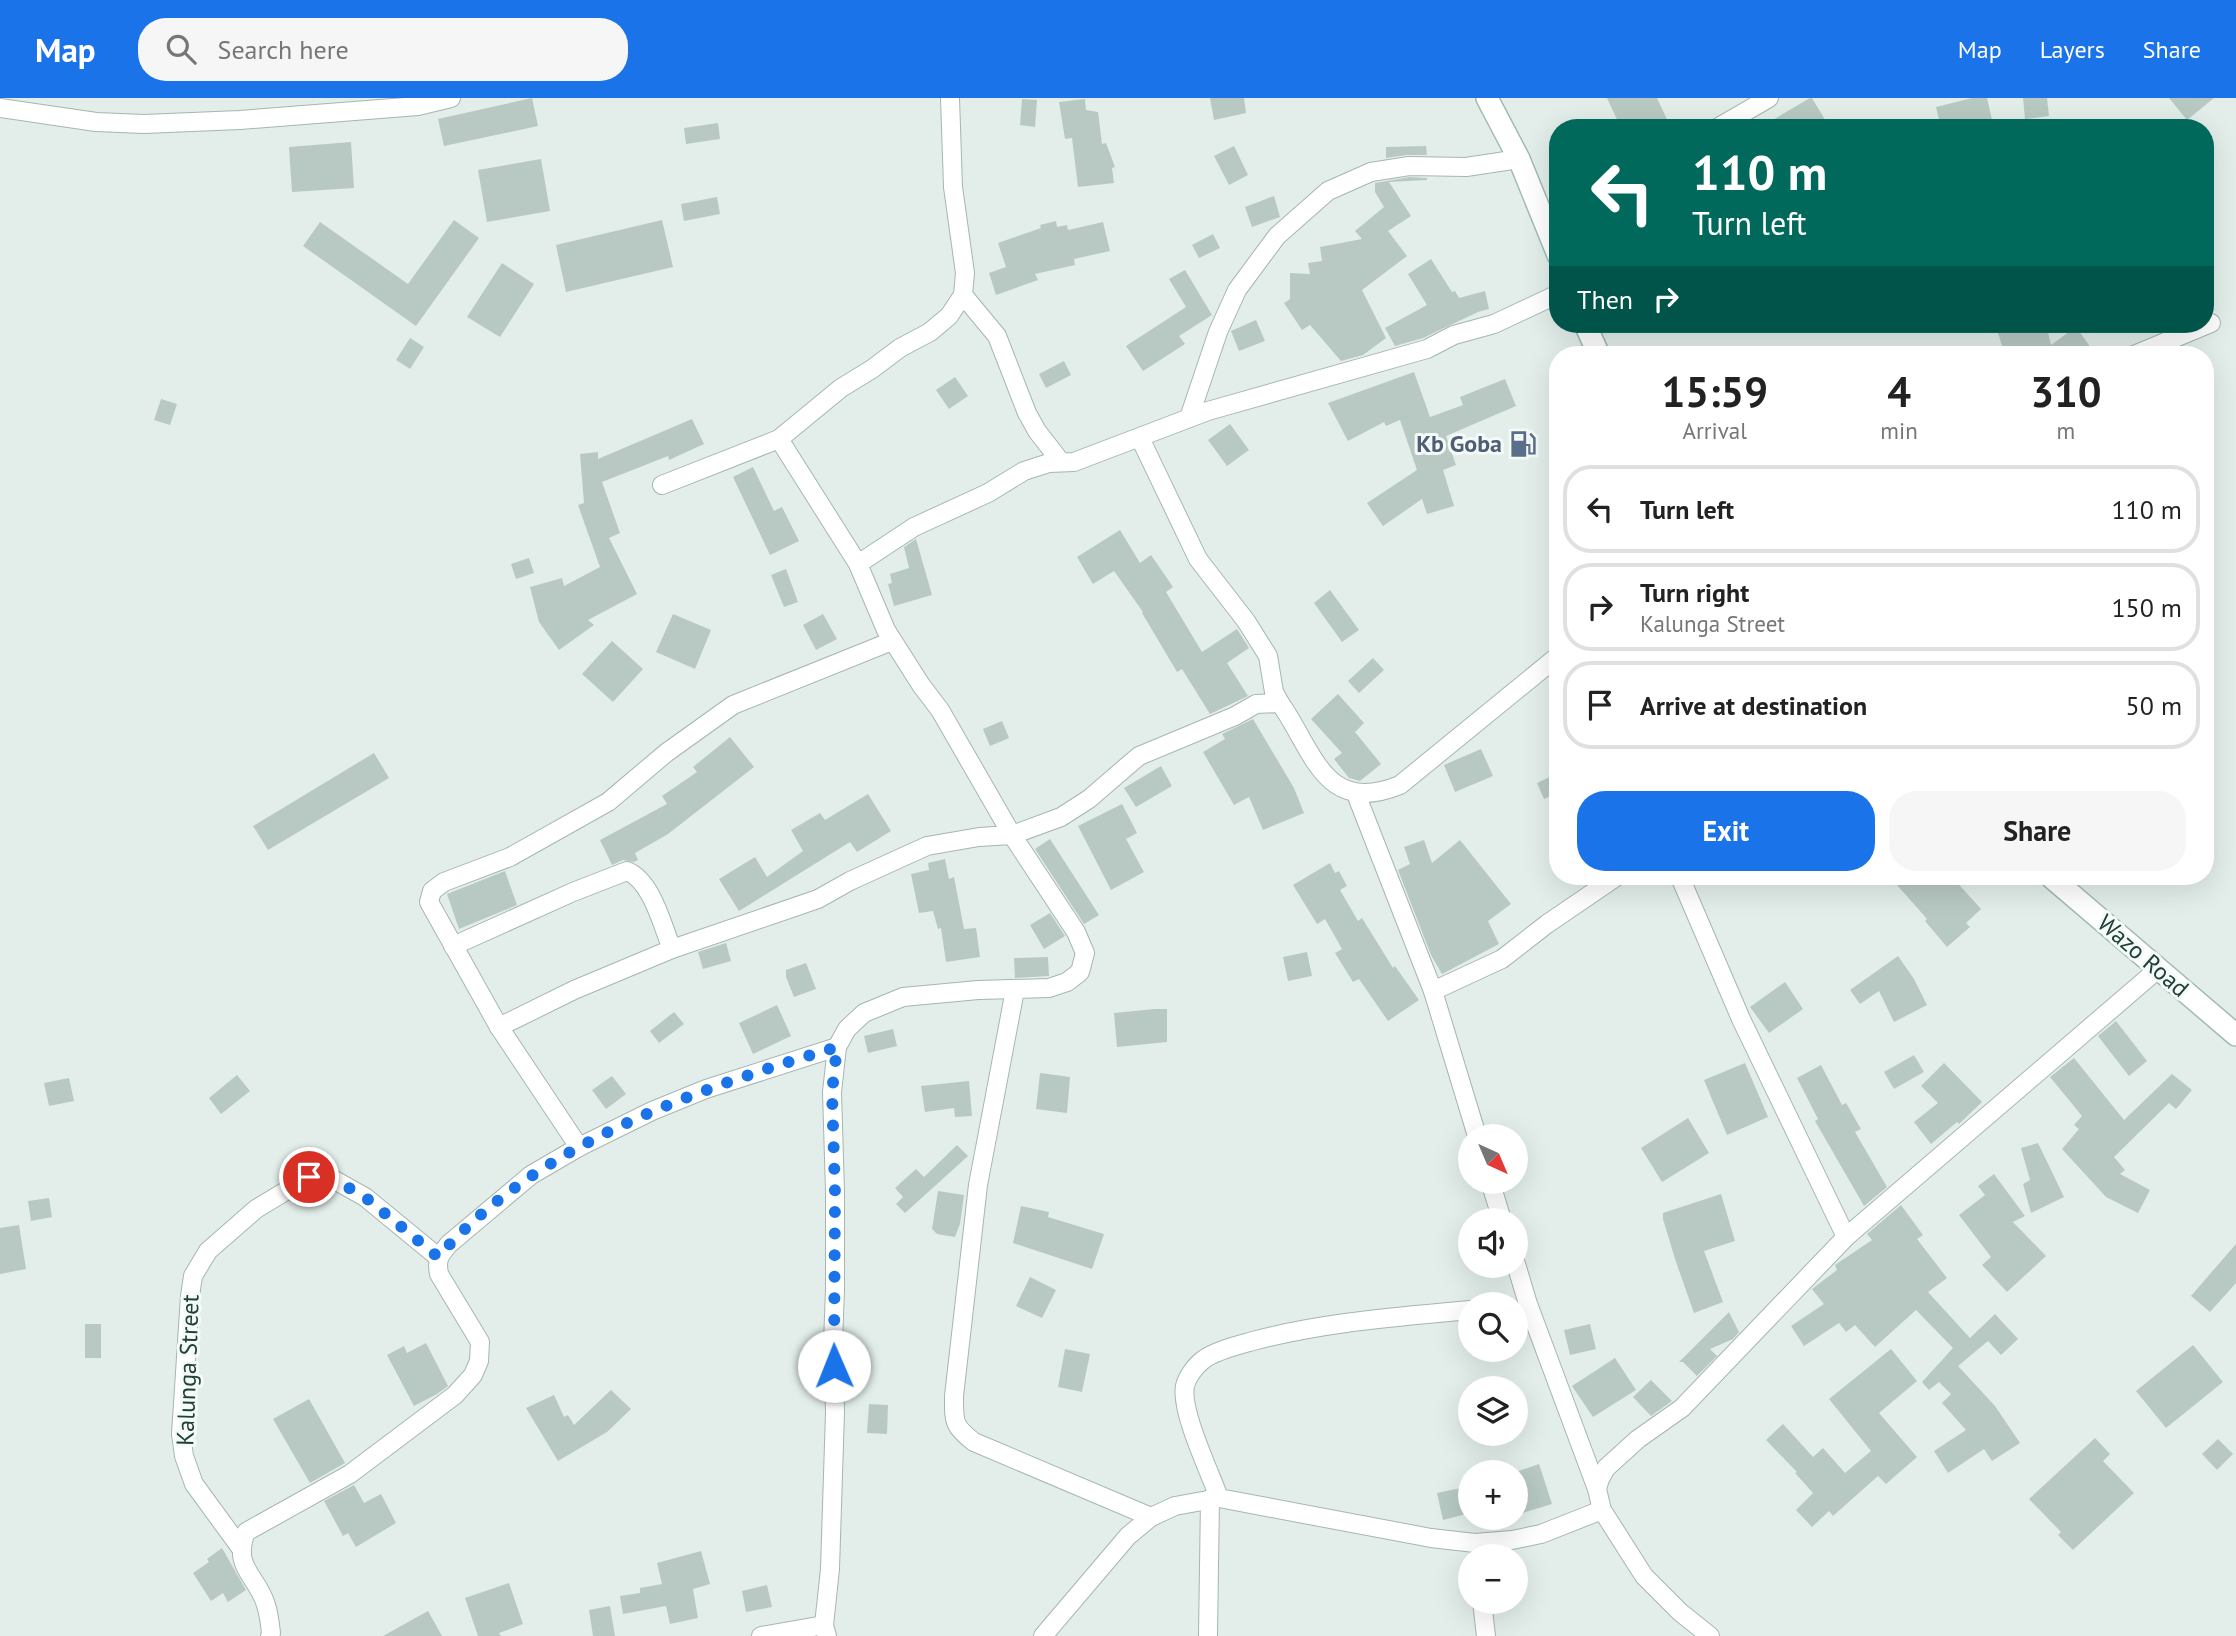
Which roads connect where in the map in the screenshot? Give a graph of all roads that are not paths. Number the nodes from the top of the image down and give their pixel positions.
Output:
1 (451, 98) edge
2 (950, 98) edge
3 (1487, 98) edge
4 (1769, 98) edge
5 (416, 102) edge
6 (0, 108) edge
7 (1733, 119) edge
8 (1519, 159) junction
9 (1549, 212) edge
10 (963, 295) junction
11 (1549, 298) edge
12 (2187, 333) edge
13 (2155, 346) edge
14 (1189, 418) junction
15 (1140, 438) junction
16 (779, 439) junction
17 (1061, 462) junction
18 (662, 485) dead end
19 (858, 565) junction
20 (892, 641) junction
21 (1549, 663) edge
22 (1280, 703) junction
23 (1364, 794) junction
24 (1013, 835) junction
25 (1604, 885) edge
26 (1683, 885) edge
27 (2059, 885) edge
28 (453, 946) junction
29 (672, 949) junction
30 (2158, 970) junction
31 (1016, 990) junction
32 (1433, 990) junction
33 (499, 1027) junction
34 (2236, 1035) edge
35 (837, 1047) junction
36 (1473, 1124) edge
37 (579, 1147) junction
38 (1846, 1237) junction
39 (438, 1257) junction
40 (1458, 1311) edge
41 (1528, 1320) edge
42 (1597, 1489) junction
43 (1215, 1498) junction
44 (1602, 1510) junction
45 (1151, 1517) junction
46 (1496, 1544) edge
47 (1458, 1545) edge
48 (240, 1547) junction
49 (1483, 1614) edge
50 (825, 1631) edge
51 (270, 1636) edge
52 (761, 1636) edge
53 (1043, 1636) edge
54 (1208, 1636) edge
55 (1486, 1636) edge
56 (1710, 1636) edge

1 - 5 street
2 - 10 street
3 - 8 main road
4 - 7 street
5 - 6 street
8 - 9 main road
8 - 14 street
10 - 16 street
10 - 17 street
11 - 14 street
12 - 13 street
14 - 15 street
15 - 17 street
15 - 22 street
16 - 18 street
16 - 19 street
17 - 19 street
19 - 20 street
20 - 24 street
20 - 28 street
21 - 23 street
22 - 23 street
22 - 24 street
23 - 32 street
24 - 29 street
24 - 31 street
25 - 32 street
26 - 38 street
27 - 30 main road, Wazo Road
28 - 29 street
28 - 33 street
29 - 33 street
30 - 34 main road, Wazo Road
30 - 38 street
31 - 35 street
31 - 45 street
32 - 36 street
33 - 37 street
35 - 37 street
35 - 50 street
37 - 39 street
38 - 42 street
39 - 48 street
39 - 48 street, Kalunga Street
40 - 43 street
41 - 42 street
42 - 44 street
43 - 45 street
43 - 47 street
43 - 54 street
44 - 46 street
44 - 56 street
45 - 53 street
48 - 51 street, Kalunga Street
49 - 55 street
50 - 52 street

